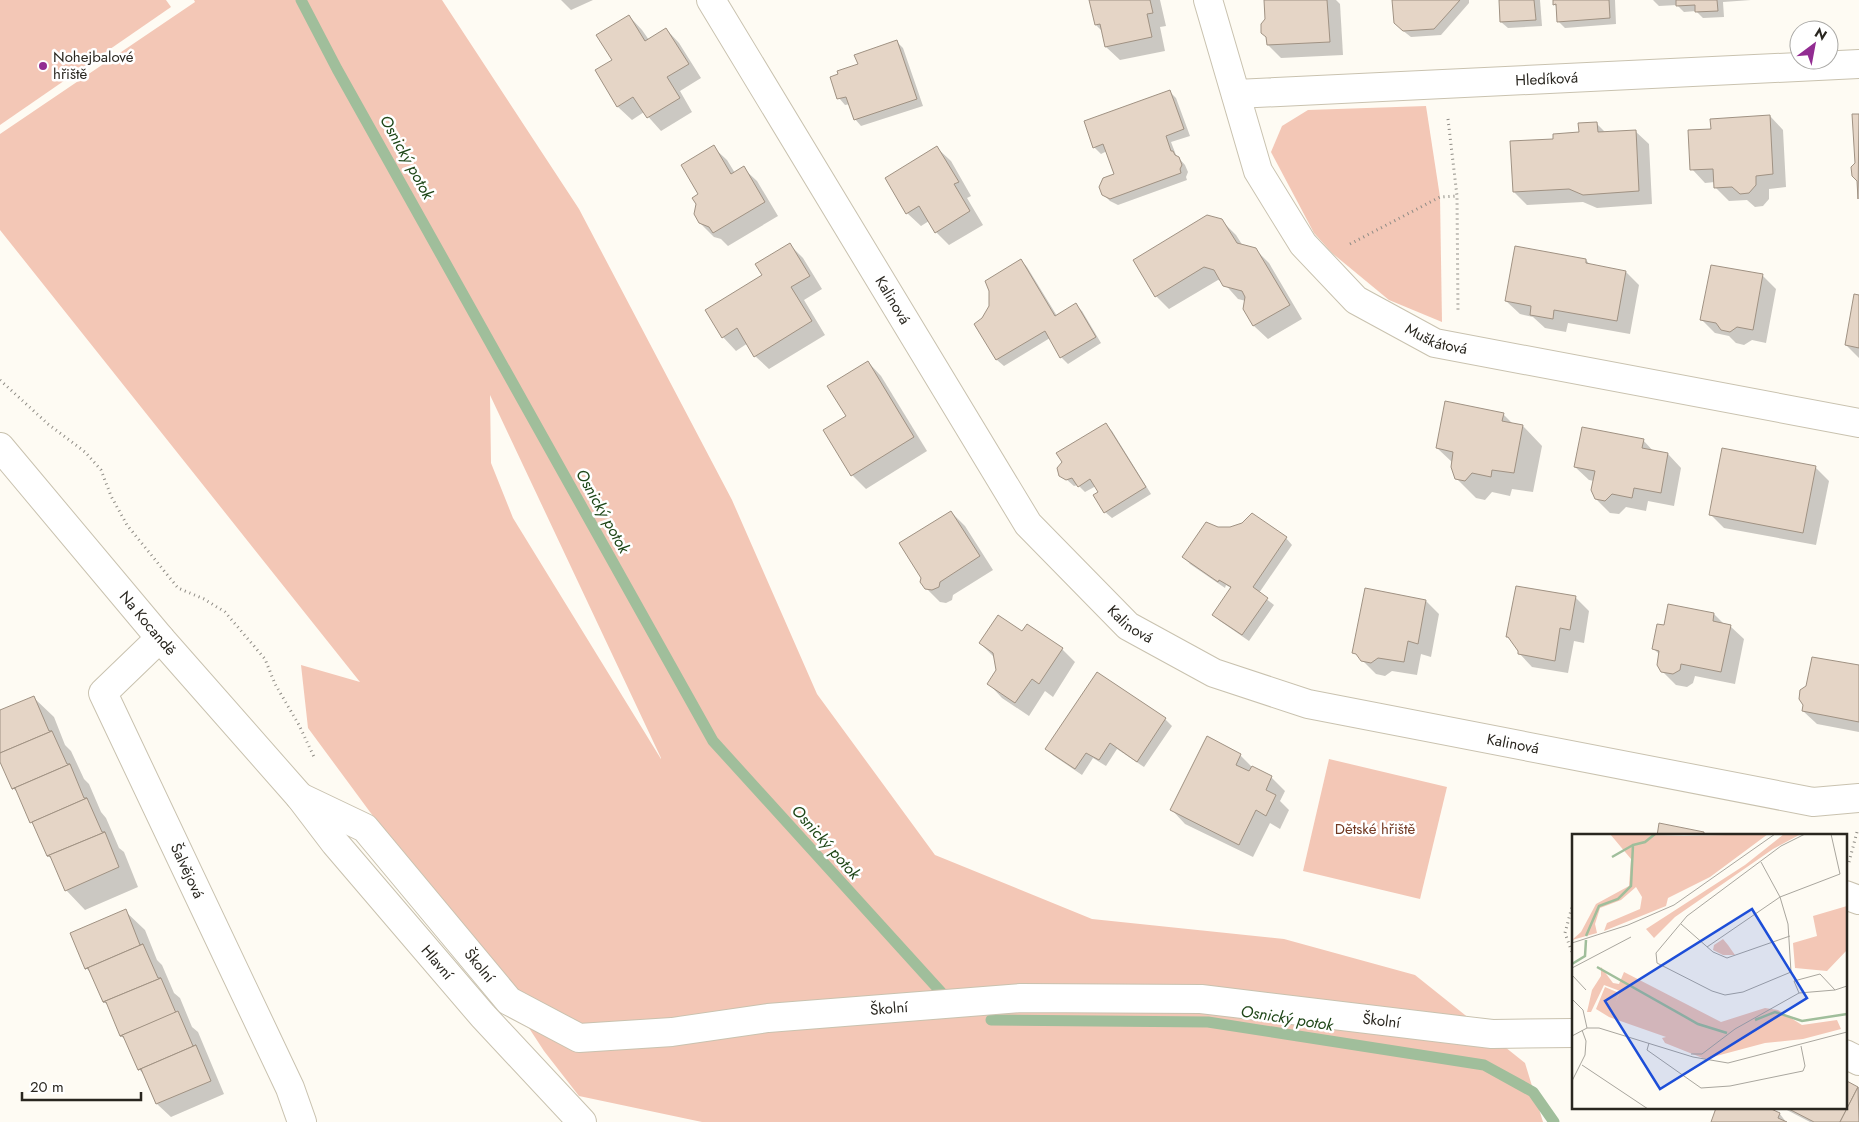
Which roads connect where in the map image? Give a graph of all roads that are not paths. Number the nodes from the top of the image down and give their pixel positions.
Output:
1 (711, 0) edge
2 (1208, 0) edge
3 (1859, 64) edge
4 (1236, 94) junction
5 (1859, 424) edge
6 (0, 447) edge
7 (160, 638) junction
8 (300, 797) junction
9 (1859, 798) edge
10 (1846, 895) edge
11 (1859, 900) edge
12 (1572, 1033) edge
13 (1846, 1054) edge
14 (1859, 1061) edge
15 (302, 1122) edge
16 (582, 1122) edge

1 - 9 street, Kalinová
2 - 4 street, Muškátová
3 - 4 street, Hledíková
4 - 5 street, Muškátová
6 - 7 street, Na Kocandě
7 - 8 street, Na Kocandě
7 - 15 street, Šalvějová
8 - 12 street, Školní
8 - 16 street, Hlavní
10 - 11 street
13 - 14 street

